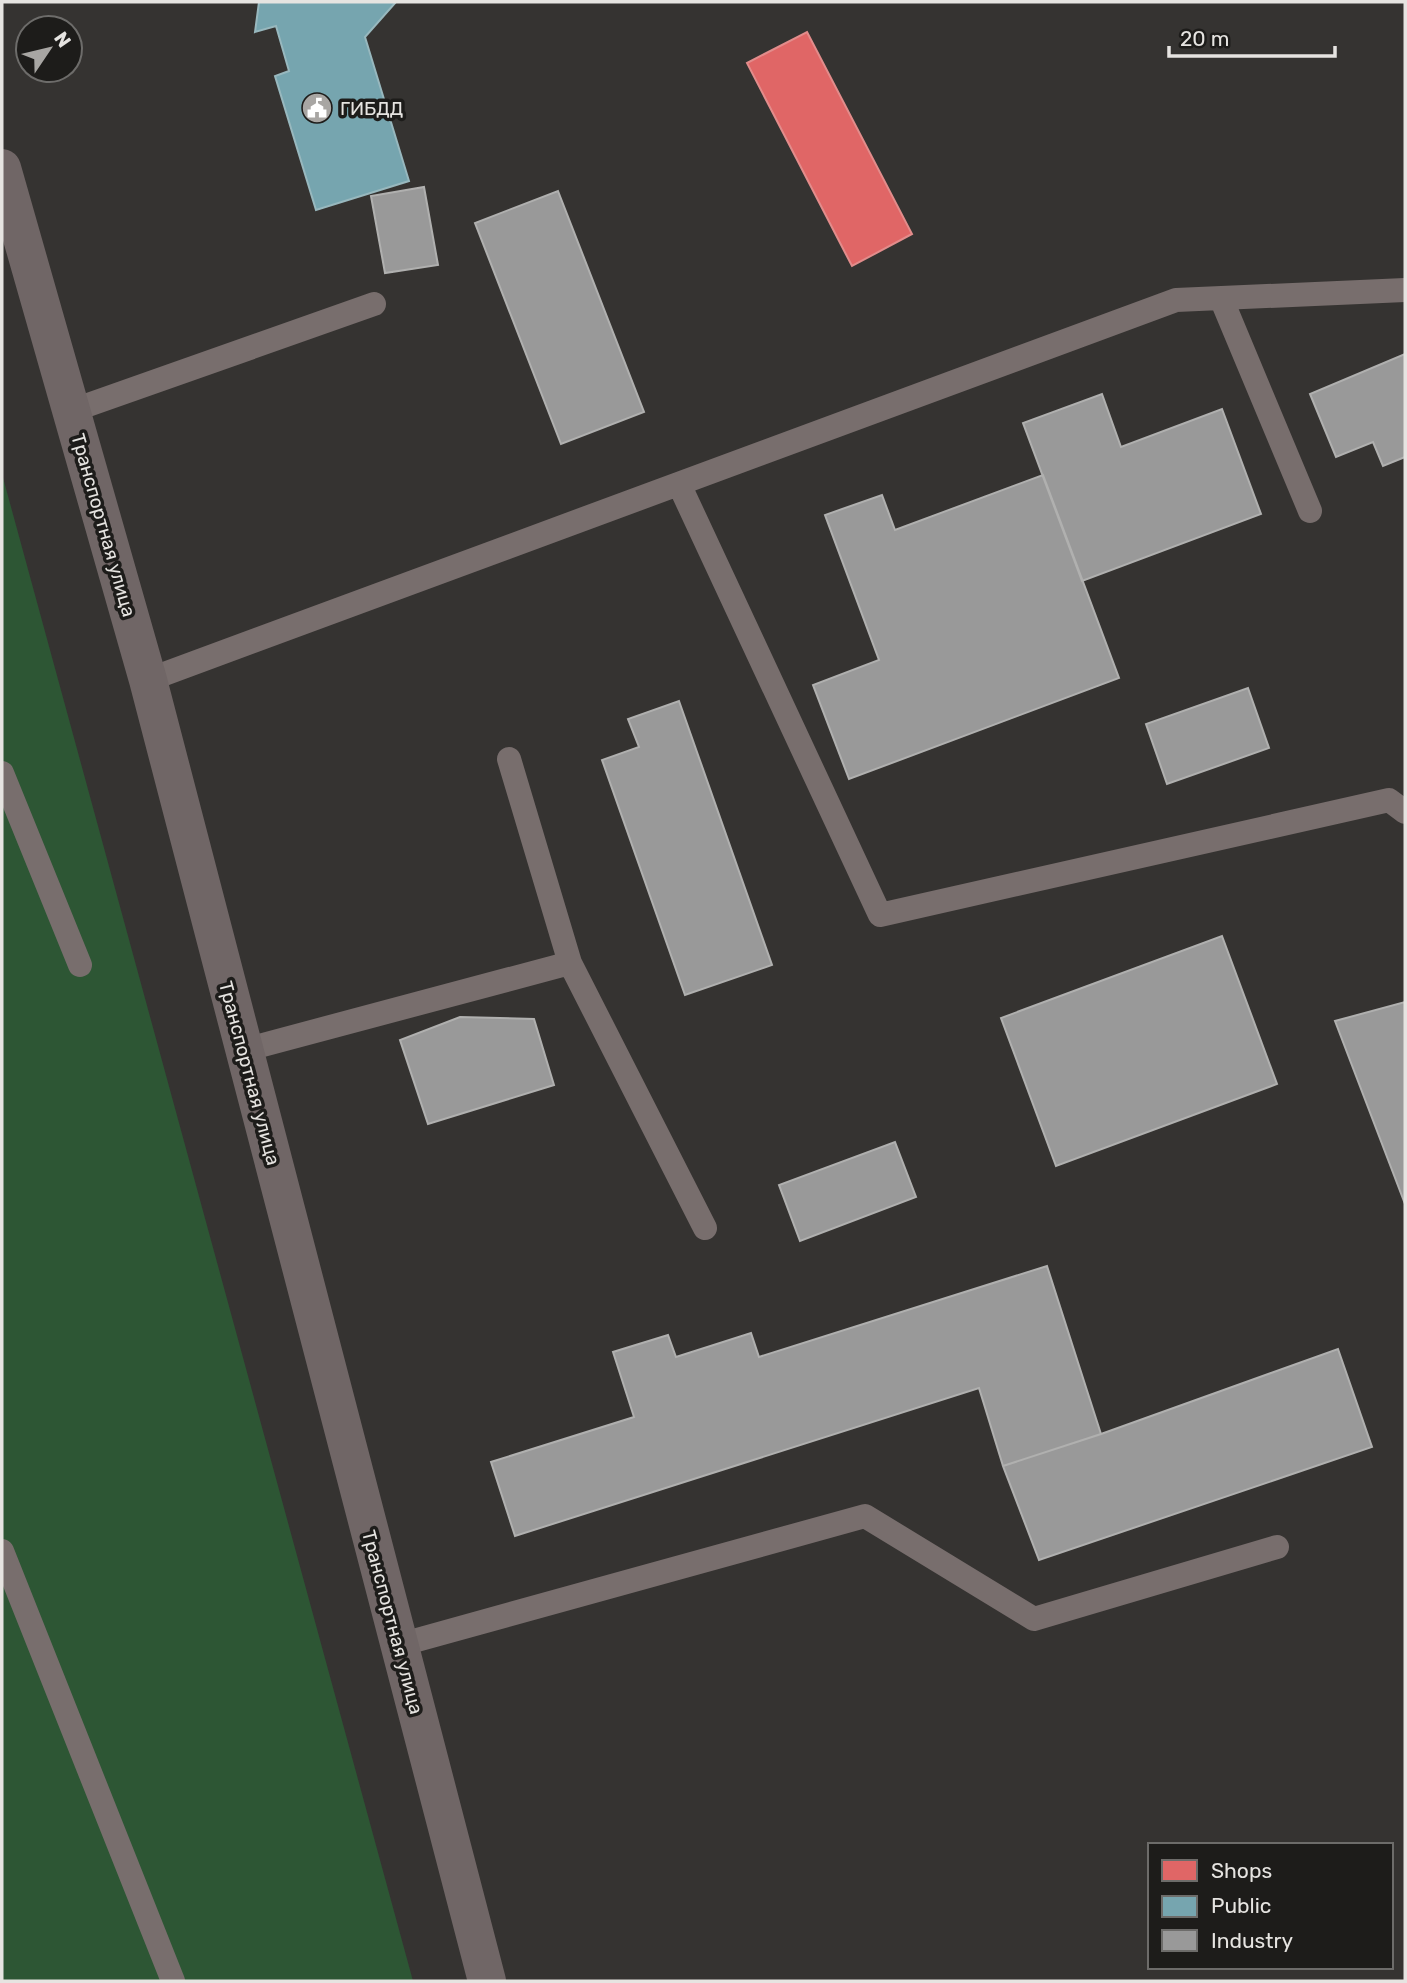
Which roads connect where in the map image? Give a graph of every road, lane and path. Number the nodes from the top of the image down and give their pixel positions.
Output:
1 (2, 168) edge
2 (1405, 290) edge
3 (1222, 298) junction
4 (374, 303) dead end
5 (71, 411) junction
6 (679, 484) junction
7 (1310, 511) dead end
8 (148, 680) junction
9 (509, 759) dead end
10 (2, 773) edge
11 (1405, 812) edge
12 (570, 963) junction
13 (80, 965) dead end
14 (244, 1049) junction
15 (705, 1228) dead end
16 (1276, 1547) dead end
17 (2, 1551) edge
18 (399, 1645) junction
19 (173, 1981) edge
20 (487, 1981) edge

1 - 5 main road, Транспортная улица
2 - 3 lane
3 - 6 lane
3 - 7 lane
4 - 5 lane
5 - 8 main road, Транспортная улица
6 - 8 lane
6 - 11 lane
8 - 14 main road, Транспортная улица
9 - 12 lane
10 - 13 lane
12 - 14 lane
12 - 15 lane
14 - 18 main road, Транспортная улица
16 - 18 lane
17 - 19 lane
18 - 20 main road, Транспортная улица

